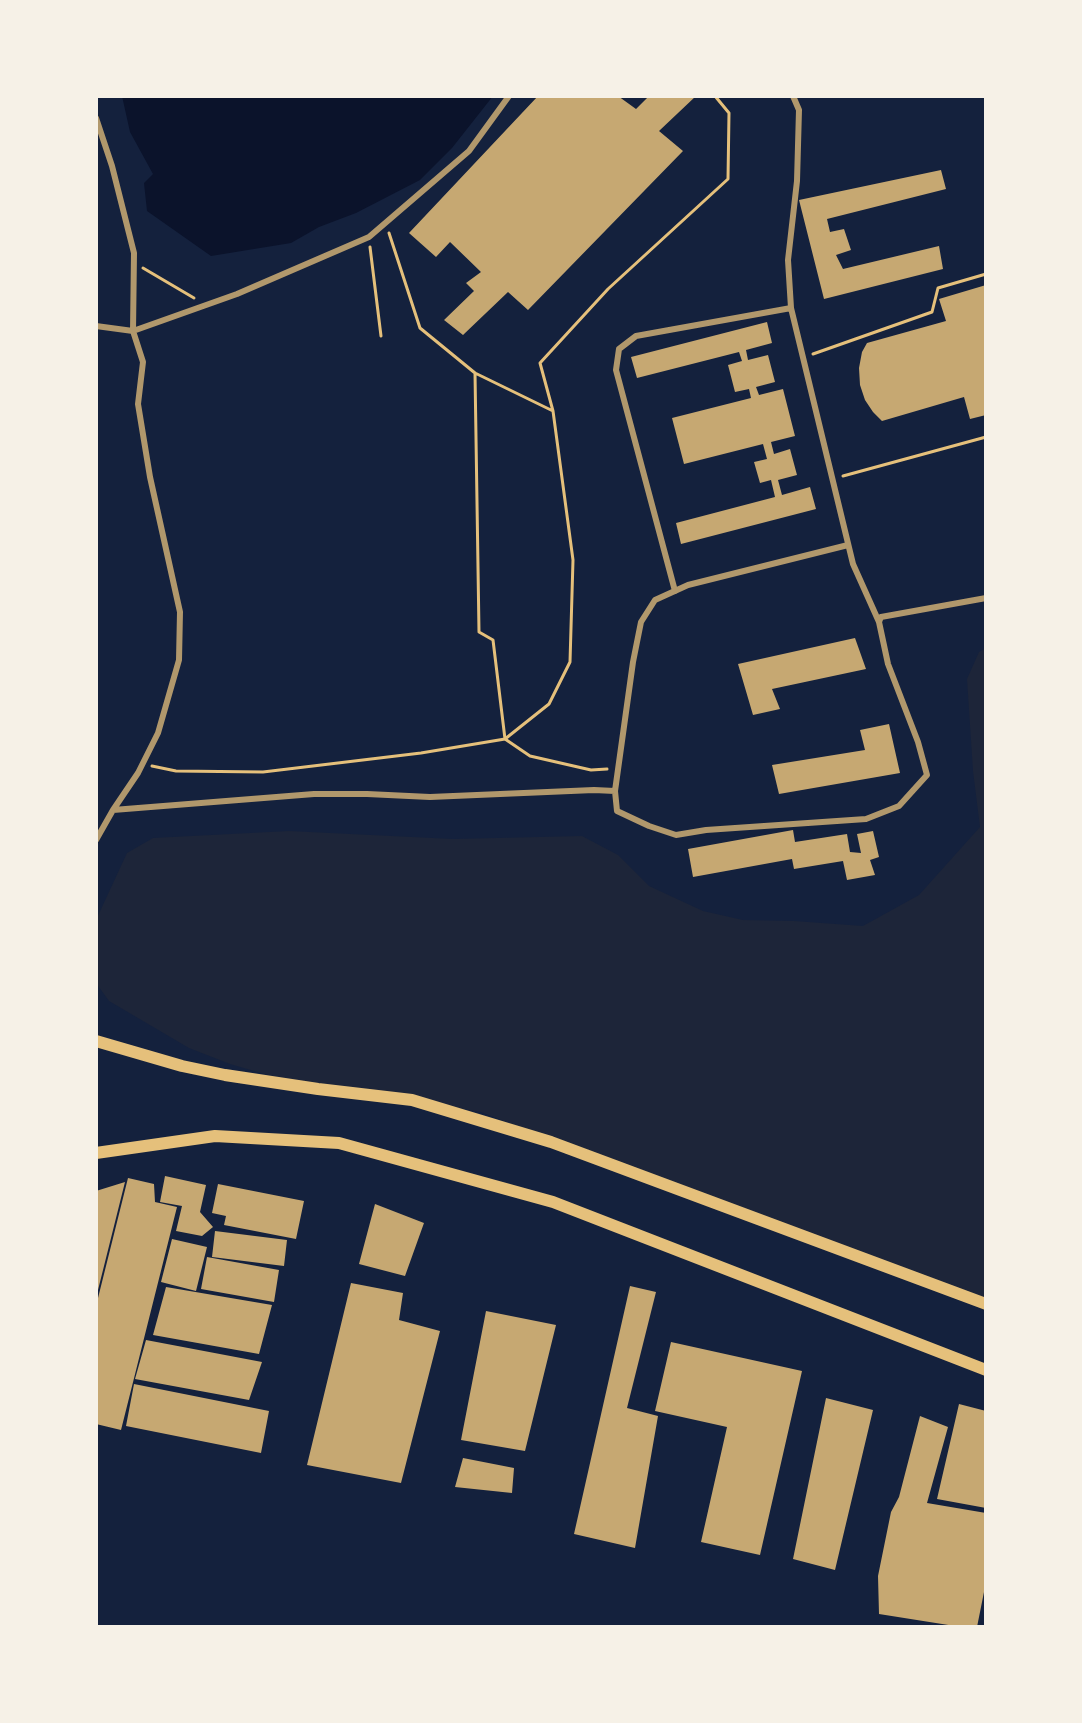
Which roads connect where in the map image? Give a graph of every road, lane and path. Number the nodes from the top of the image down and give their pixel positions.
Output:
1 (509, 96) edge
2 (715, 96) edge
3 (792, 96) edge
4 (96, 118) edge
5 (385, 223) junction
6 (369, 237) junction
7 (134, 262) junction
8 (986, 274) edge
9 (206, 305) junction
10 (791, 308) junction
11 (96, 326) edge
12 (133, 331) junction
13 (381, 336) dead end
14 (803, 357) junction
15 (475, 373) junction
16 (553, 411) junction
17 (986, 437) edge
18 (832, 479) junction
19 (848, 545) junction
20 (675, 591) junction
21 (986, 598) edge
22 (879, 621) junction
23 (505, 739) junction
24 (142, 764) junction
25 (618, 768) junction
26 (615, 791) junction
27 (113, 810) junction
28 (96, 840) edge
29 (96, 1041) edge
30 (96, 1153) edge
31 (986, 1304) edge
32 (986, 1370) edge

1 - 5 street
2 - 16 path
3 - 10 street
4 - 7 street
5 - 6 street
5 - 15 path
6 - 9 street
6 - 13 path
7 - 9 path
7 - 12 street
8 - 14 path
9 - 12 street
10 - 14 street
10 - 20 street
11 - 12 street
12 - 24 street
14 - 18 street
15 - 16 path
15 - 23 path
16 - 23 path
17 - 18 path
18 - 19 street
19 - 20 street
19 - 22 street
20 - 25 street
21 - 22 street
22 - 26 street
23 - 24 path
23 - 25 path
24 - 27 street
25 - 26 street
26 - 27 street
27 - 28 street
29 - 31 highway
30 - 32 highway

